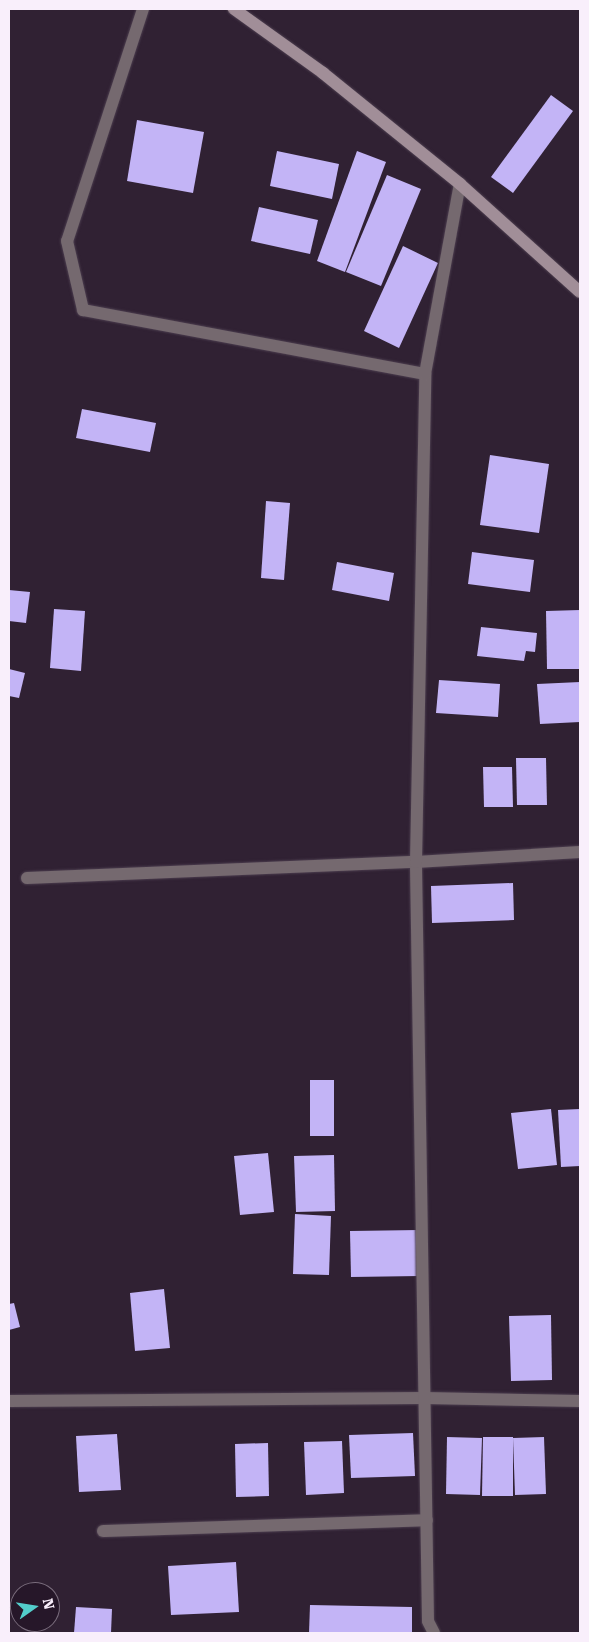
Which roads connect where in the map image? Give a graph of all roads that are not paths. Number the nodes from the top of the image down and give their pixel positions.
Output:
1 (142, 9) edge
2 (234, 9) edge
3 (460, 184) junction
4 (580, 292) edge
5 (425, 374) junction
6 (580, 852) edge
7 (416, 862) junction
8 (26, 878) dead end
9 (424, 1398) junction
10 (9, 1401) edge
11 (580, 1401) edge
12 (427, 1520) junction
13 (103, 1531) dead end
14 (434, 1633) edge

1 - 5 street
2 - 3 main road
3 - 4 main road
3 - 5 street
5 - 7 street
6 - 7 street
7 - 8 street
7 - 9 street
9 - 10 street
9 - 11 street
9 - 12 street
12 - 13 street
12 - 14 street

